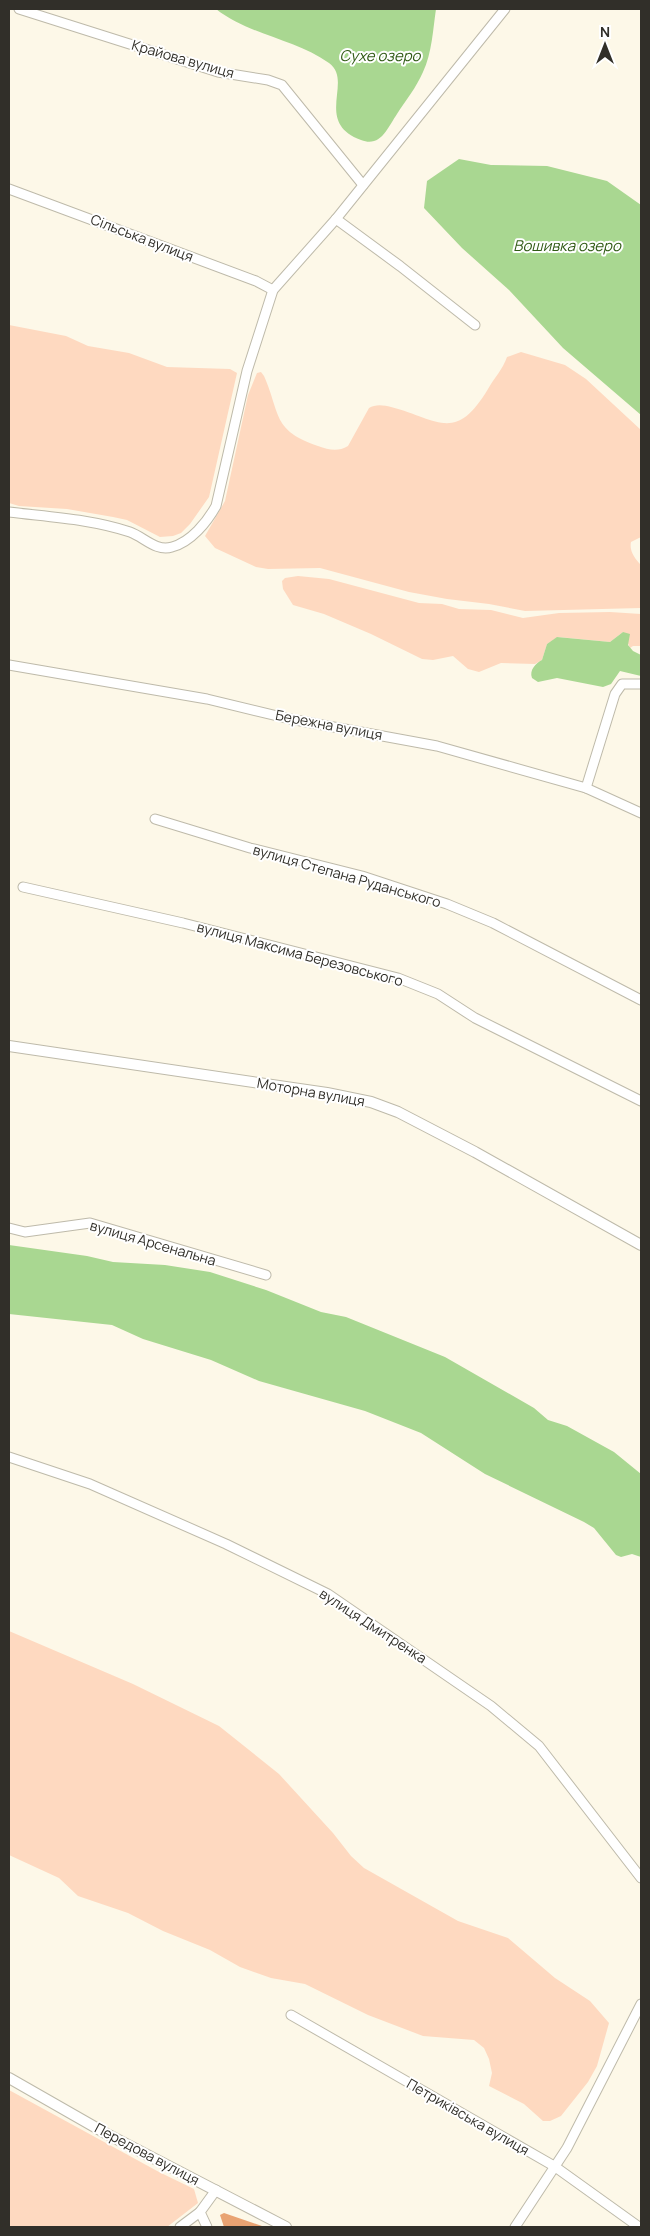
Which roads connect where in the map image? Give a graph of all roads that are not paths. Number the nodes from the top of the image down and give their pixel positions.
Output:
1 (19, 9) edge
2 (505, 9) edge
3 (363, 185) junction
4 (9, 189) edge
5 (336, 219) junction
6 (274, 290) junction
7 (474, 325) dead end
8 (9, 512) edge
9 (9, 665) edge
10 (641, 684) edge
11 (586, 788) junction
12 (641, 813) edge
13 (155, 819) dead end
14 (23, 887) dead end
15 (641, 1000) edge
16 (9, 1046) edge
17 (641, 1101) edge
18 (9, 1228) edge
19 (641, 1245) edge
20 (266, 1275) dead end
21 (9, 1457) edge
22 (641, 1878) edge
23 (641, 2004) edge
24 (291, 2015) dead end
25 (9, 2078) edge
26 (554, 2166) junction
27 (216, 2190) junction
28 (200, 2212) junction
29 (180, 2227) edge
30 (207, 2227) edge
31 (286, 2227) edge
32 (515, 2227) edge
33 (639, 2227) edge

1 - 3 street, Крайова вулиця
2 - 3 street
3 - 5 street
4 - 6 street, Сільська вулиця
5 - 6 street
5 - 7 street
6 - 8 street
9 - 11 street, Бережна вулиця
10 - 11 street
11 - 12 street, Бережна вулиця
13 - 15 street, вулиця Степана Руданського
14 - 17 street, вулиця Максима Березовського
16 - 19 street, Моторна вулиця
18 - 20 street, вулиця Арсенальна
21 - 22 street, вулиця Дмитренка
23 - 26 street
24 - 26 street, Петриківська вулиця
25 - 27 street, Передова вулиця
26 - 32 street
26 - 33 street, Петриківська вулиця
27 - 28 street
27 - 31 street, Передова вулиця
28 - 29 street
28 - 30 street

